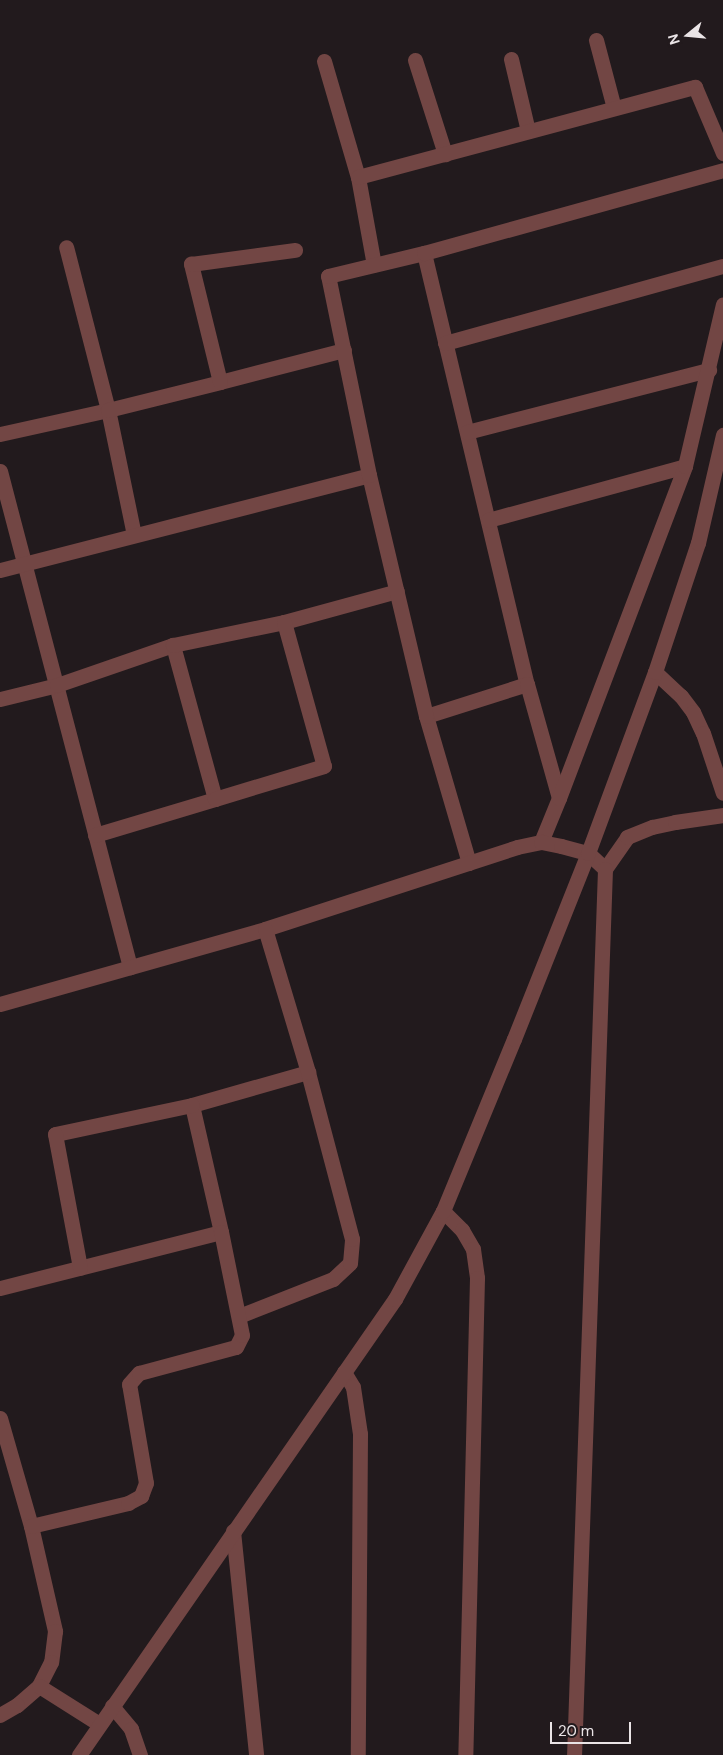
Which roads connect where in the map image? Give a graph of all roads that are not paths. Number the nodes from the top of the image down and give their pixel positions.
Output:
1 (596, 40) dead end
2 (511, 59) dead end
3 (415, 60) dead end
4 (324, 61) dead end
5 (614, 108) junction
6 (528, 131) junction
7 (723, 153) edge
8 (445, 154) junction
9 (723, 170) edge
10 (358, 177) junction
11 (66, 247) dead end
12 (296, 250) dead end
13 (424, 253) junction
14 (374, 265) junction
15 (723, 266) edge
16 (723, 304) edge
17 (445, 343) junction
18 (344, 350) junction
19 (709, 370) junction
20 (220, 382) junction
21 (108, 410) junction
22 (467, 432) junction
23 (0, 434) edge
24 (723, 435) edge
25 (685, 466) junction
26 (0, 471) edge
27 (369, 475) junction
28 (488, 520) junction
29 (134, 535) junction
30 (25, 564) junction
31 (0, 570) edge
32 (397, 591) junction
33 (284, 622) junction
34 (173, 645) junction
35 (655, 672) junction
36 (527, 684) junction
37 (57, 685) junction
38 (0, 699) edge
39 (426, 716) junction
40 (723, 793) edge
41 (560, 798) junction
42 (215, 799) junction
43 (723, 815) edge
44 (95, 835) junction
45 (541, 842) junction
46 (588, 854) junction
47 (469, 863) junction
48 (605, 869) junction
49 (265, 929) junction
50 (130, 967) junction
51 (0, 1004) edge
52 (308, 1072) junction
53 (192, 1105) junction
54 (443, 1211) junction
55 (222, 1232) junction
56 (80, 1268) junction
57 (0, 1288) edge
58 (239, 1316) junction
59 (344, 1372) junction
60 (0, 1418) edge
61 (31, 1526) junction
62 (234, 1531) junction
63 (45, 1690) junction
64 (112, 1706) junction
65 (0, 1715) edge
66 (99, 1724) junction
67 (79, 1755) edge
68 (140, 1755) edge
69 (256, 1755) edge
70 (358, 1755) edge
71 (465, 1755) edge
72 (574, 1755) edge

1 - 5 street
2 - 6 street
3 - 8 street
4 - 10 street
5 - 6 street
5 - 7 street
6 - 8 street
8 - 10 street
9 - 13 street
10 - 14 street
11 - 21 street
12 - 20 street
13 - 14 street
13 - 17 street
14 - 18 street
15 - 17 street
16 - 19 street
17 - 22 street
18 - 20 street
18 - 27 street
19 - 22 street
19 - 25 street
20 - 21 street
21 - 23 street
21 - 29 street
22 - 28 street
24 - 35 street
25 - 28 street
25 - 41 street
26 - 30 street
27 - 29 street
27 - 32 street
28 - 36 street
29 - 30 street
30 - 31 street
30 - 37 street
32 - 33 street
32 - 39 street
33 - 34 street
33 - 42 street
34 - 37 street
34 - 42 street
35 - 40 street
35 - 46 street
36 - 39 street
36 - 41 street
37 - 38 street
37 - 44 street
39 - 47 street
41 - 45 street
42 - 44 street
43 - 48 street
44 - 50 street
45 - 46 street
45 - 47 street
46 - 48 street
46 - 54 street
47 - 49 street
48 - 72 street
49 - 50 street
49 - 52 street
50 - 51 street
52 - 53 street
52 - 58 street
53 - 55 street
53 - 56 street
54 - 59 street
54 - 71 street
55 - 56 street
55 - 58 street
56 - 57 street
58 - 61 street
59 - 62 street
59 - 70 street
60 - 61 street
61 - 63 street
62 - 64 street
62 - 69 street
63 - 65 street
63 - 66 street
64 - 66 street
64 - 68 street
66 - 67 street

